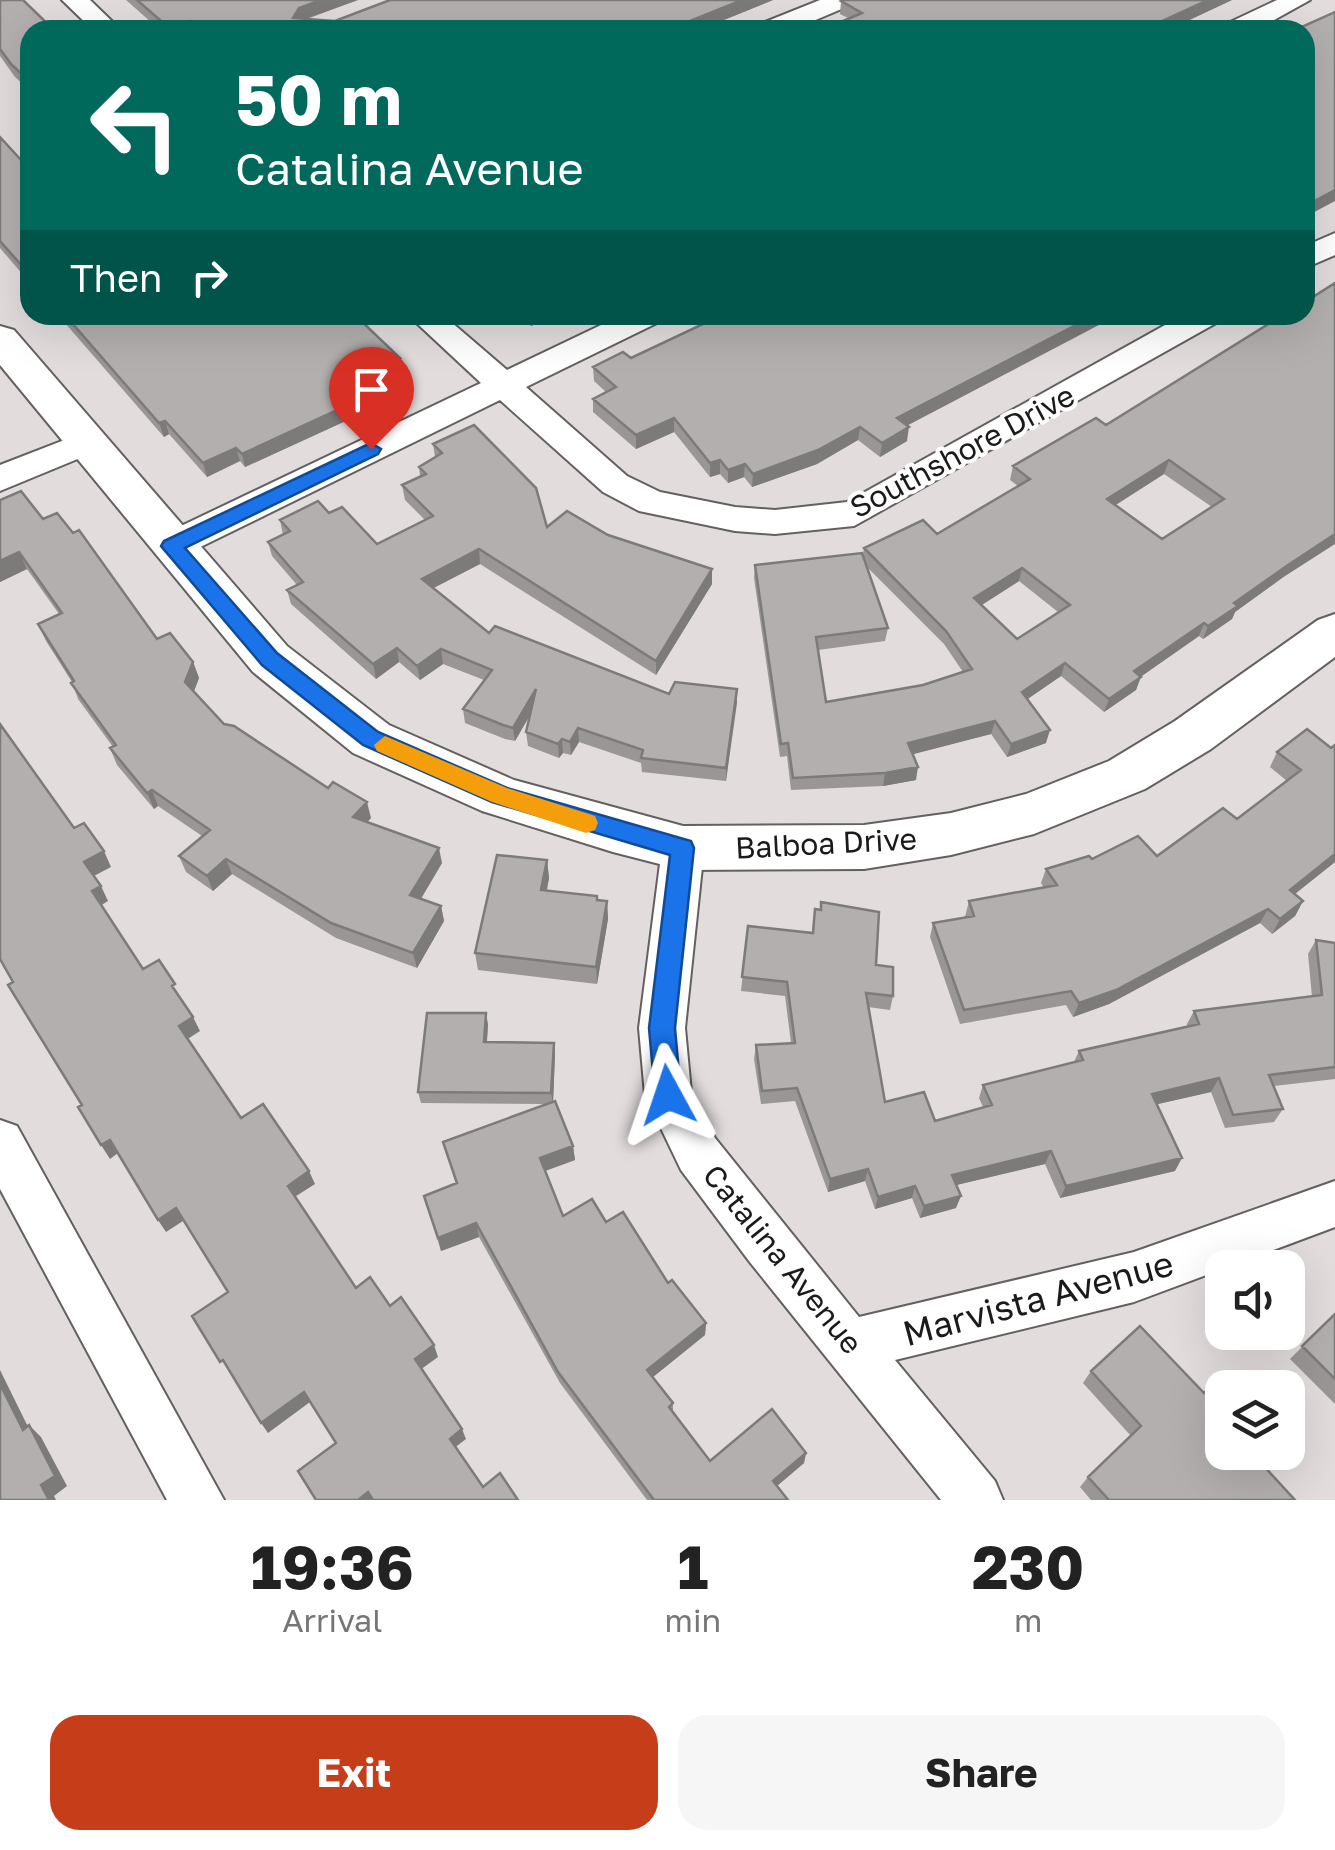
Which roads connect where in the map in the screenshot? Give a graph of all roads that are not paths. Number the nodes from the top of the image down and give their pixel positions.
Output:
1 (75, 0) edge
2 (842, 0) edge
3 (1297, 0) edge
4 (97, 20) edge
5 (794, 20) edge
6 (1256, 20) edge
7 (435, 325) edge
8 (627, 325) edge
9 (1190, 325) edge
10 (0, 338) edge
11 (501, 386) junction
12 (85, 442) junction
13 (0, 479) edge
14 (171, 546) junction
15 (1329, 646) edge
16 (682, 848) junction
17 (0, 1142) edge
18 (1335, 1204) edge
19 (852, 1345) junction
20 (197, 1500) edge
21 (976, 1500) edge

1 - 4 street
2 - 5 street
3 - 6 street
7 - 11 street, Southshore Drive
8 - 11 street
9 - 11 street, Southshore Drive
10 - 12 street
11 - 14 street
12 - 13 street
12 - 14 street
14 - 16 street
15 - 16 street, Balboa Drive
16 - 19 street, Catalina Avenue
17 - 20 street
18 - 19 street, Marvista Avenue
19 - 21 street, Catalina Avenue

